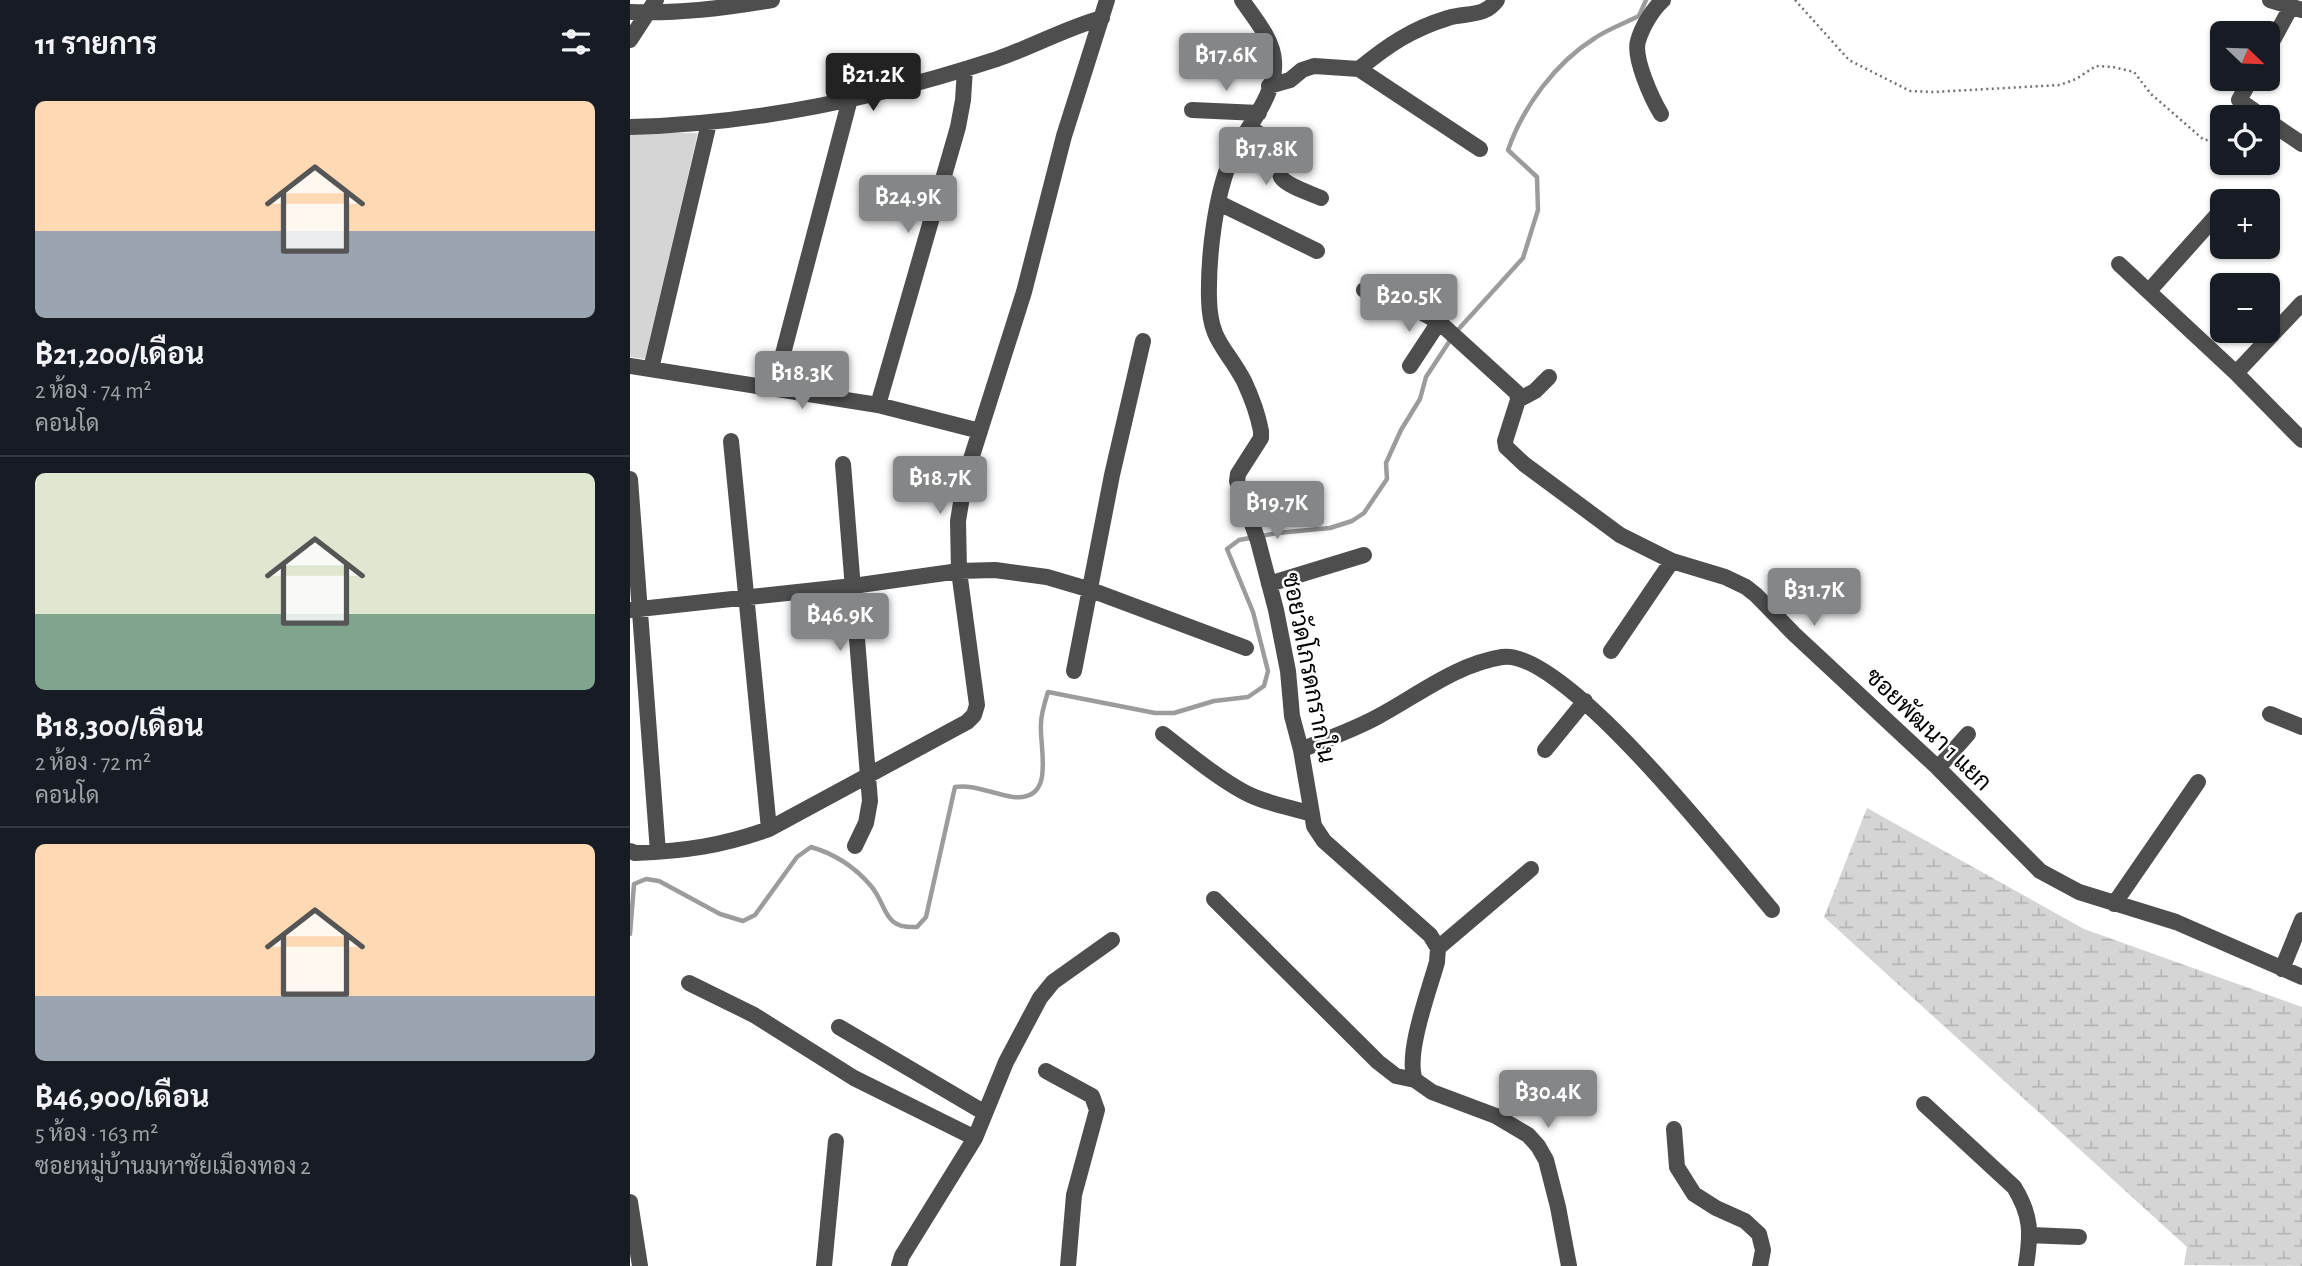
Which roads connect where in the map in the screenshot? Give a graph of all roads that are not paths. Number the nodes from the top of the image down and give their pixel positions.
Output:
1 (772, 0) edge
2 (1107, 0) edge
3 (1242, 0) edge
4 (1497, 0) edge
5 (1663, 0) edge
6 (2270, 0) edge
7 (652, 6) edge
8 (2297, 9) edge
9 (630, 12) edge
10 (1101, 18) junction
11 (2280, 32) edge
12 (630, 40) edge
13 (965, 69) junction
14 (1359, 69) junction
15 (1269, 86) junction
16 (2244, 91) edge
17 (850, 99) junction
18 (2246, 105) edge
19 (1192, 110) dead end
20 (1259, 113) junction
21 (1661, 114) dead end
22 (709, 123) junction
23 (630, 127) edge
24 (1250, 128) junction
25 (2280, 129) edge
26 (2302, 144) edge
27 (1480, 149) dead end
28 (1321, 198) dead end
29 (1219, 203) junction
30 (2210, 223) edge
31 (1317, 251) dead end
32 (2119, 264) dead end
33 (1364, 290) dead end
34 (2148, 291) junction
35 (2302, 303) edge
36 (1439, 322) junction
37 (1143, 341) dead end
38 (630, 366) edge
39 (1410, 366) dead end
40 (650, 369) junction
41 (2236, 373) junction
42 (1549, 377) dead end
43 (774, 388) junction
44 (1518, 400) junction
45 (878, 405) junction
46 (980, 431) junction
47 (2302, 440) edge
48 (731, 441) dead end
49 (843, 464) dead end
50 (630, 479) edge
51 (1364, 555) dead end
52 (1672, 561) junction
53 (959, 571) junction
54 (1269, 584) junction
55 (853, 586) junction
56 (1091, 590) junction
57 (748, 597) junction
58 (634, 609) edge
59 (1246, 648) dead end
60 (1611, 651) dead end
61 (1074, 671) dead end
62 (1585, 701) junction
63 (2270, 714) dead end
64 (2302, 727) edge
65 (1163, 734) dead end
66 (1968, 734) dead end
67 (1301, 750) junction
68 (1545, 750) dead end
69 (1938, 768) junction
70 (869, 775) junction
71 (2198, 782) dead end
72 (1312, 814) junction
73 (769, 829) junction
74 (855, 846) dead end
75 (630, 851) edge
76 (658, 852) junction
77 (1531, 869) dead end
78 (1214, 899) dead end
79 (2114, 905) junction
80 (1772, 910) dead end
81 (2302, 920) edge
82 (1112, 940) dead end
83 (1438, 948) junction
84 (2282, 969) junction
85 (2302, 977) edge
86 (689, 983) dead end
87 (839, 1027) dead end
88 (1046, 1071) dead end
89 (1415, 1080) junction
90 (1924, 1104) dead end
91 (985, 1113) junction
92 (1674, 1129) dead end
93 (975, 1138) junction
94 (835, 1141) dead end
95 (630, 1202) edge
96 (2029, 1235) junction
97 (2079, 1237) dead end
98 (640, 1266) edge
99 (824, 1266) edge
100 (900, 1266) edge
101 (1068, 1266) edge
102 (1569, 1266) edge
103 (1760, 1266) edge
104 (2026, 1266) edge

1 - 7 street
2 - 10 street
3 - 15 street, ซอยวัดโกรดกรากใน
4 - 14 street
5 - 21 street
6 - 8 street
7 - 9 street
7 - 12 street
8 - 11 street
10 - 13 street
10 - 46 street
13 - 17 street
13 - 45 street
14 - 15 street
14 - 27 street
15 - 20 street, ซอยวัดโกรดกรากใน
16 - 18 street
17 - 22 street
17 - 43 street
19 - 20 street
20 - 24 street, ซอยวัดโกรดกรากใน
22 - 23 street
22 - 40 street
24 - 28 street
24 - 29 street, ซอยวัดโกรดกรากใน
25 - 26 street
29 - 31 street
29 - 54 street, ซอยวัดโกรดกรากใน
30 - 34 street
32 - 34 street
33 - 36 street
34 - 41 street
35 - 41 street
36 - 39 street
36 - 44 street
37 - 56 street
38 - 40 street
40 - 43 street
41 - 47 street
42 - 44 street
43 - 45 street
44 - 52 street, ซอยพัฒนา 1 แยก
45 - 46 street
46 - 53 street
48 - 57 street
49 - 55 street
50 - 58 street
51 - 54 street
52 - 60 street
52 - 69 street, ซอยพัฒนา 1 แยก
53 - 55 street
53 - 56 street
53 - 70 street
54 - 67 street, ซอยวัดโกรดกรากใน
55 - 57 street
55 - 70 street
56 - 59 street
56 - 61 street
57 - 58 street
57 - 73 street
58 - 76 street
62 - 67 street
62 - 68 street
62 - 80 street
63 - 64 street
65 - 72 street
66 - 69 street
67 - 72 street, ซอยวัดโกรดกรากใน
69 - 79 street, ซอยพัฒนา 1 แยก
70 - 73 street
70 - 74 street
71 - 79 street
72 - 83 street, ซอยวัดโกรดกรากใน
73 - 76 street
75 - 76 street
77 - 83 street
78 - 89 street
79 - 84 street, ซอยพัฒนา 1 แยก
81 - 84 street
82 - 91 street
83 - 89 street
84 - 85 street, ซอยพัฒนา 1 แยก
86 - 93 street
87 - 91 street
88 - 101 street
89 - 102 street
90 - 96 street
91 - 93 street
92 - 103 street
93 - 100 street
94 - 99 street
95 - 98 street
96 - 97 street
96 - 104 street

